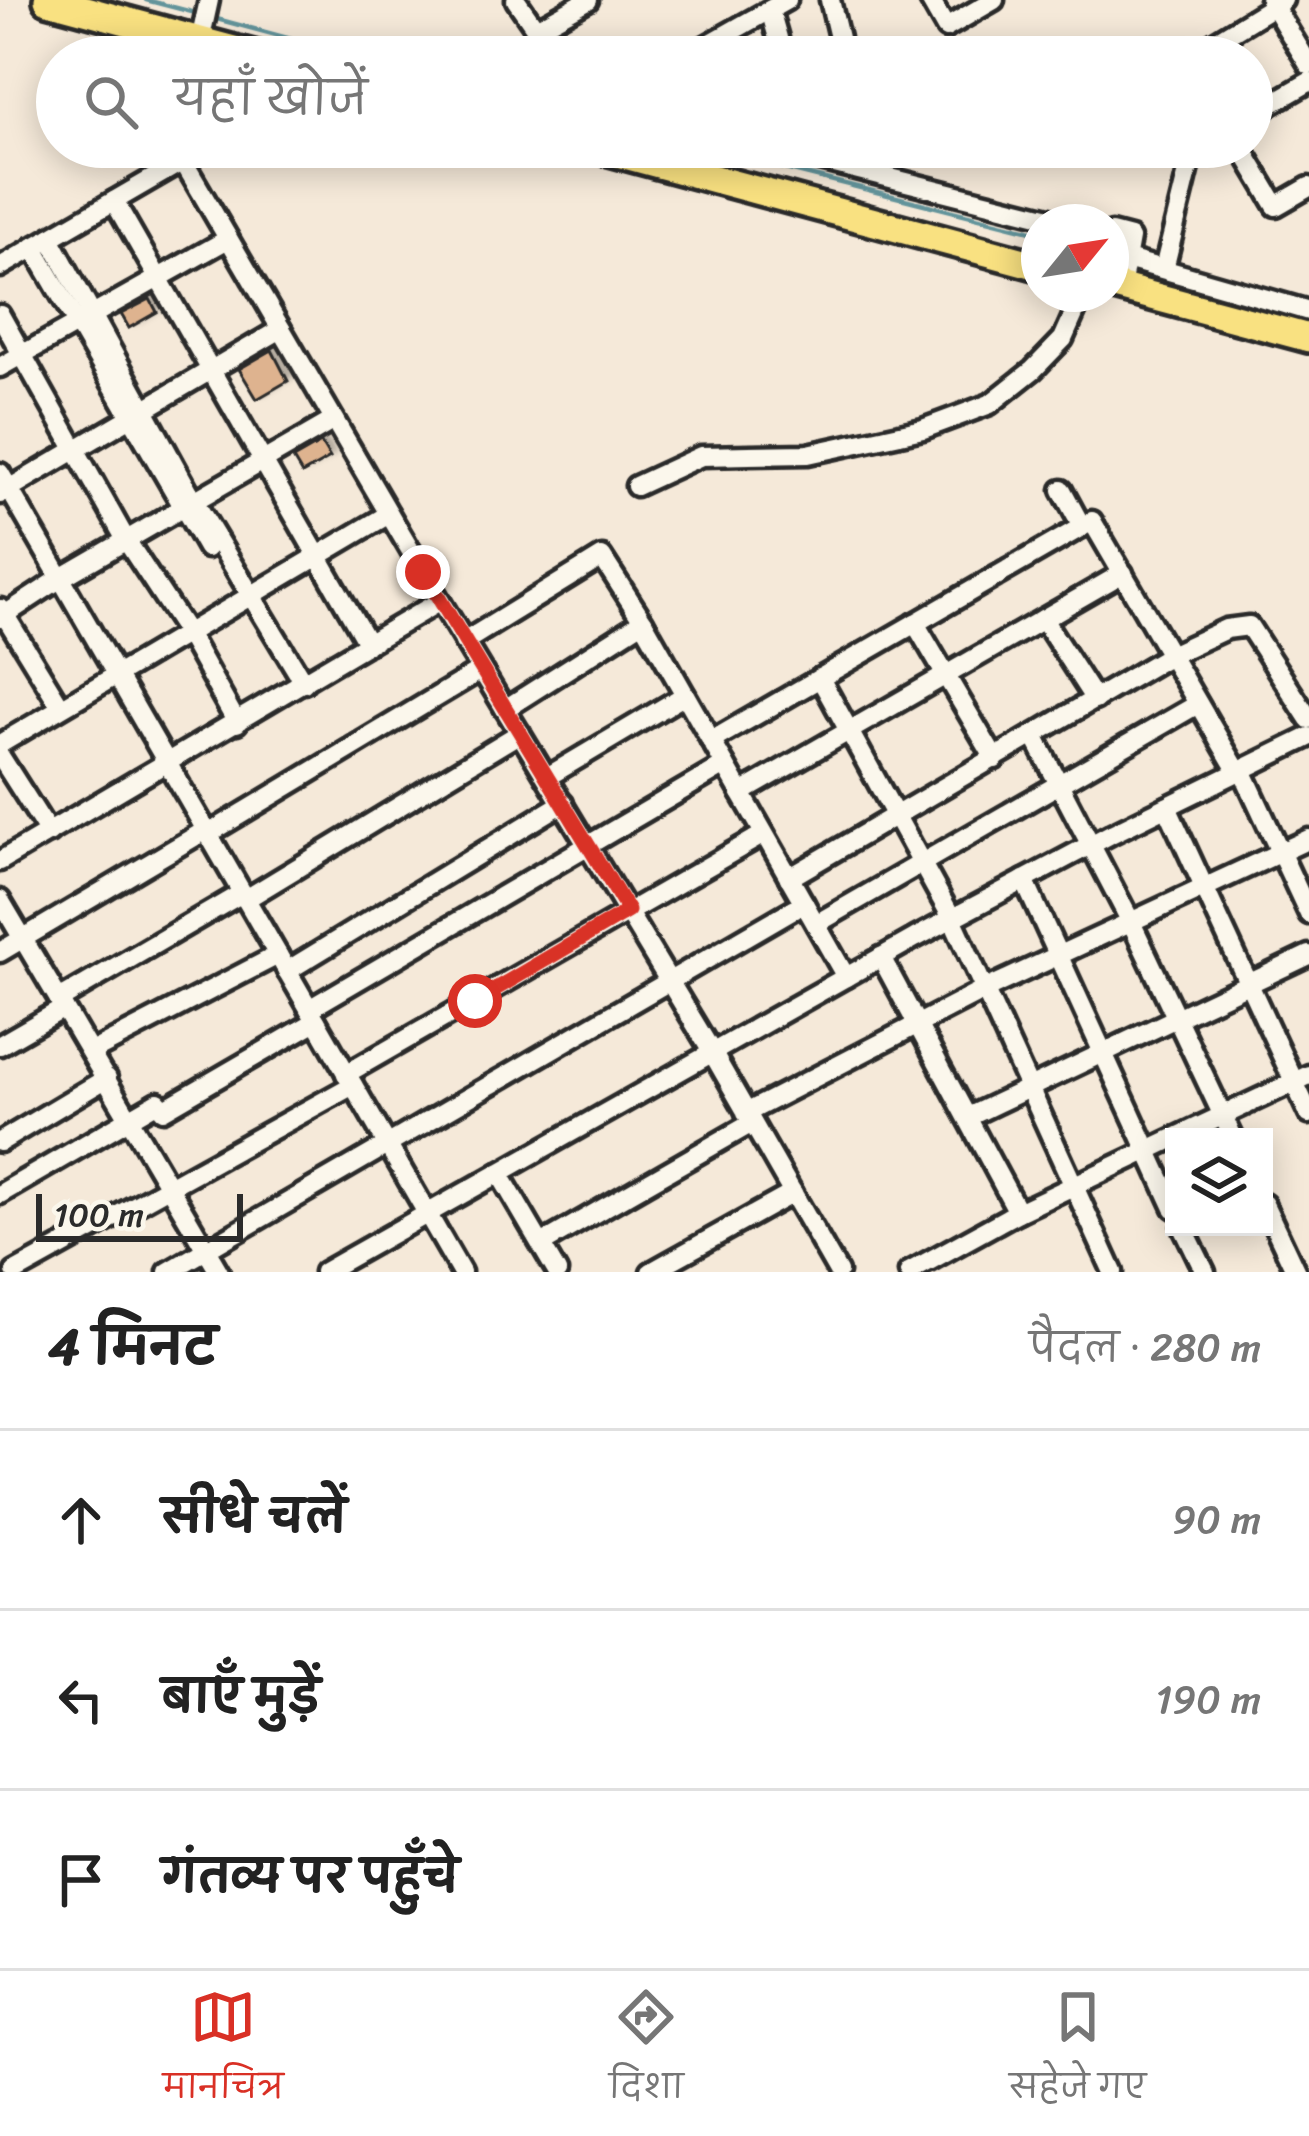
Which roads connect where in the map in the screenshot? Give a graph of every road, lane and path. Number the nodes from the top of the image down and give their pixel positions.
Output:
1 (48, 0) edge
2 (208, 0) edge
3 (516, 0) edge
4 (830, 0) edge
5 (931, 0) edge
6 (994, 0) edge
7 (579, 2) edge
8 (1275, 2) edge
9 (778, 5) edge
10 (536, 29) junction
11 (181, 36) edge
12 (201, 36) edge
13 (534, 36) edge
14 (723, 36) edge
15 (778, 36) edge
16 (838, 36) edge
17 (1222, 36) edge
18 (1309, 65) edge
19 (1309, 82) edge
20 (1273, 103) edge
21 (171, 168) edge
22 (187, 168) edge
23 (674, 168) edge
24 (871, 168) edge
25 (1189, 168) edge
26 (1253, 168) edge
27 (1309, 187) edge
28 (114, 201) junction
29 (1021, 210) edge
30 (228, 239) junction
31 (42, 243) junction
32 (1129, 260) edge
33 (1021, 261) edge
34 (0, 267) edge
35 (1164, 269) junction
36 (158, 278) junction
37 (1129, 290) edge
38 (1309, 311) edge
39 (1075, 312) edge
40 (0, 315) edge
41 (84, 320) junction
42 (280, 329) junction
43 (1309, 338) edge
44 (22, 356) junction
45 (0, 367) edge
46 (212, 370) junction
47 (137, 413) junction
48 (334, 420) junction
49 (75, 450) junction
50 (262, 461) junction
51 (3, 485) edge
52 (636, 486) dead end
53 (1062, 490) dead end
54 (188, 504) junction
55 (389, 514) junction
56 (1082, 527) junction
57 (126, 540) junction
58 (317, 556) junction
59 (1123, 573) junction
60 (61, 578) junction
61 (244, 599) junction
62 (440, 602) junction
63 (2, 613) edge
64 (1043, 619) junction
65 (643, 621) junction
66 (915, 623) junction
67 (187, 633) junction
68 (464, 642) junction
69 (368, 644) junction
70 (1170, 655) junction
71 (481, 670) junction
72 (117, 674) junction
73 (946, 675) junction
74 (820, 678) junction
75 (304, 683) junction
76 (685, 695) junction
77 (1095, 700) junction
78 (1198, 704) junction
79 (61, 707) junction
80 (505, 709) junction
81 (1309, 719) edge
82 (237, 723) junction
83 (848, 732) junction
84 (520, 733) junction
85 (1034, 736) junction
86 (1309, 737) edge
87 (711, 741) junction
88 (0, 744) edge
89 (0, 756) edge
90 (995, 759) junction
91 (168, 763) junction
92 (725, 765) junction
93 (1240, 771) junction
94 (547, 777) junction
95 (1061, 785) junction
96 (741, 793) junction
97 (563, 803) junction
98 (1167, 806) junction
99 (896, 816) junction
100 (49, 832) junction
101 (207, 832) junction
102 (764, 834) junction
103 (1309, 839) edge
104 (1092, 844) junction
105 (589, 846) junction
106 (1282, 852) junction
107 (0, 861) edge
108 (921, 864) junction
109 (789, 878) junction
110 (1024, 880) junction
111 (1208, 888) junction
112 (244, 896) junction
113 (0, 900) edge
114 (803, 903) junction
115 (628, 911) junction
116 (1309, 914) edge
117 (952, 918) junction
118 (816, 924) junction
119 (1132, 924) junction
120 (22, 938) junction
121 (0, 952) edge
122 (1061, 956) junction
123 (1309, 956) edge
124 (881, 957) junction
125 (282, 963) junction
126 (846, 977) junction
127 (669, 981) junction
128 (1250, 983) junction
129 (984, 990) junction
130 (62, 1004) junction
131 (312, 1015) junction
132 (1176, 1017) junction
133 (918, 1024) junction
134 (0, 1045) edge
135 (92, 1052) junction
136 (712, 1052) junction
137 (1103, 1052) junction
138 (107, 1078) junction
139 (1302, 1079) edge
140 (350, 1080) junction
141 (1029, 1087) junction
142 (1309, 1114) edge
143 (1222, 1116) junction
144 (968, 1117) junction
145 (130, 1118) junction
146 (749, 1118) junction
147 (1196, 1128) edge
148 (1228, 1128) edge
149 (0, 1142) edge
150 (1165, 1143) edge
151 (387, 1145) junction
152 (1147, 1151) junction
153 (499, 1173) junction
154 (168, 1184) junction
155 (1074, 1185) junction
156 (1165, 1189) edge
157 (793, 1193) junction
158 (0, 1194) edge
159 (1018, 1212) junction
160 (427, 1214) junction
161 (1273, 1219) edge
162 (1187, 1236) edge
163 (542, 1244) junction
164 (206, 1250) junction
165 (828, 1269) edge
166 (1303, 1271) edge
167 (15, 1272) edge
168 (167, 1272) edge
169 (219, 1272) edge
170 (324, 1272) edge
171 (459, 1272) edge
172 (557, 1272) edge
173 (651, 1272) edge
174 (910, 1272) edge
175 (1113, 1272) edge
176 (1204, 1272) edge

1 - 11 highway
2 - 12 street
3 - 10 street
4 - 16 street
5 - 6 street
7 - 10 street
8 - 17 street
8 - 18 street
9 - 14 street
9 - 15 street
10 - 13 street
19 - 20 street
21 - 28 street
22 - 30 street
23 - 33 highway
24 - 29 street
25 - 35 street
26 - 27 street
28 - 31 street
28 - 36 street
30 - 36 street
30 - 42 street
31 - 34 street
31 - 41 street
32 - 35 street
35 - 38 street
36 - 41 street
36 - 46 street
37 - 43 highway
39 - 52 street
40 - 44 street
41 - 44 street
41 - 47 street
42 - 46 street
42 - 48 street
44 - 45 street
44 - 49 street
46 - 47 street
46 - 50 street
47 - 49 street
47 - 54 street
48 - 50 street
48 - 55 street
49 - 51 street
49 - 57 street
50 - 54 street
50 - 58 street
51 - 60 street
53 - 56 street
54 - 57 street
54 - 61 street
55 - 58 street
55 - 62 street
56 - 59 street
56 - 66 street
57 - 60 street
57 - 67 street
58 - 61 street
58 - 69 street
59 - 64 street
59 - 70 street
60 - 63 street
60 - 72 street
61 - 67 street
61 - 75 street
62 - 68 street
62 - 69 street
63 - 79 street
64 - 73 street
64 - 77 street
65 - 68 street
65 - 76 street
65 - 80 street
66 - 73 street
66 - 74 street
67 - 72 street
67 - 82 street
68 - 71 street
69 - 75 street
70 - 77 street
70 - 78 street
70 - 81 street
71 - 80 street
71 - 101 street
72 - 79 street
72 - 91 street
73 - 83 street
73 - 90 street
74 - 83 street
74 - 87 street
75 - 82 street
76 - 87 street
76 - 94 street
77 - 85 street
78 - 93 street
78 - 95 street
79 - 88 street
80 - 84 street
82 - 91 street
83 - 96 street
83 - 99 street
84 - 94 street
84 - 112 street
85 - 90 street
85 - 95 street
86 - 93 street
87 - 92 street
89 - 100 street
90 - 99 street
91 - 100 street
91 - 101 street
92 - 96 street
92 - 105 street
93 - 98 street
93 - 106 street
94 - 97 street
95 - 104 street
95 - 108 street
96 - 102 street
97 - 105 street
97 - 125 street
98 - 104 street
98 - 111 street
99 - 108 street
99 - 109 street
100 - 107 street
101 - 112 street
101 - 120 street
102 - 109 street
102 - 115 street
103 - 106 street
104 - 110 street
104 - 119 street
105 - 115 street
105 - 131 street
106 - 111 street
106 - 116 street
108 - 117 street
108 - 118 street
109 - 114 street
110 - 117 street
110 - 122 street
111 - 119 street
111 - 128 street
112 - 125 street
112 - 130 street
113 - 120 street
114 - 118 street
114 - 127 street
115 - 127 street
115 - 140 street
117 - 124 street
117 - 129 street
118 - 126 street
119 - 122 street
119 - 132 street
120 - 121 street
120 - 130 street
122 - 129 street
122 - 137 street
123 - 128 street
124 - 126 street
124 - 133 street
125 - 131 street
125 - 135 street
126 - 136 street
127 - 136 street
127 - 151 street
128 - 132 street
128 - 139 street
129 - 133 street
129 - 141 street
130 - 134 street
130 - 135 street
131 - 140 street
131 - 145 street
132 - 137 street
132 - 143 street
133 - 144 street
133 - 146 street
135 - 138 street
136 - 146 street
136 - 153 street
137 - 141 street
137 - 152 street
138 - 145 street
138 - 149 street
139 - 142 street
139 - 143 street
140 - 151 street
140 - 154 street
141 - 144 street
141 - 155 street
143 - 147 street
143 - 148 street
144 - 159 street
145 - 154 street
145 - 158 street
146 - 157 street
146 - 163 street
150 - 152 street
151 - 160 street
151 - 164 street
152 - 155 street
152 - 156 street
153 - 160 street
153 - 163 street
154 - 164 street
154 - 167 street
155 - 159 street
155 - 175 street
157 - 165 street
157 - 173 street
159 - 174 street
160 - 170 street
160 - 171 street
161 - 166 street
162 - 176 street
163 - 172 street
164 - 168 street
164 - 169 street

